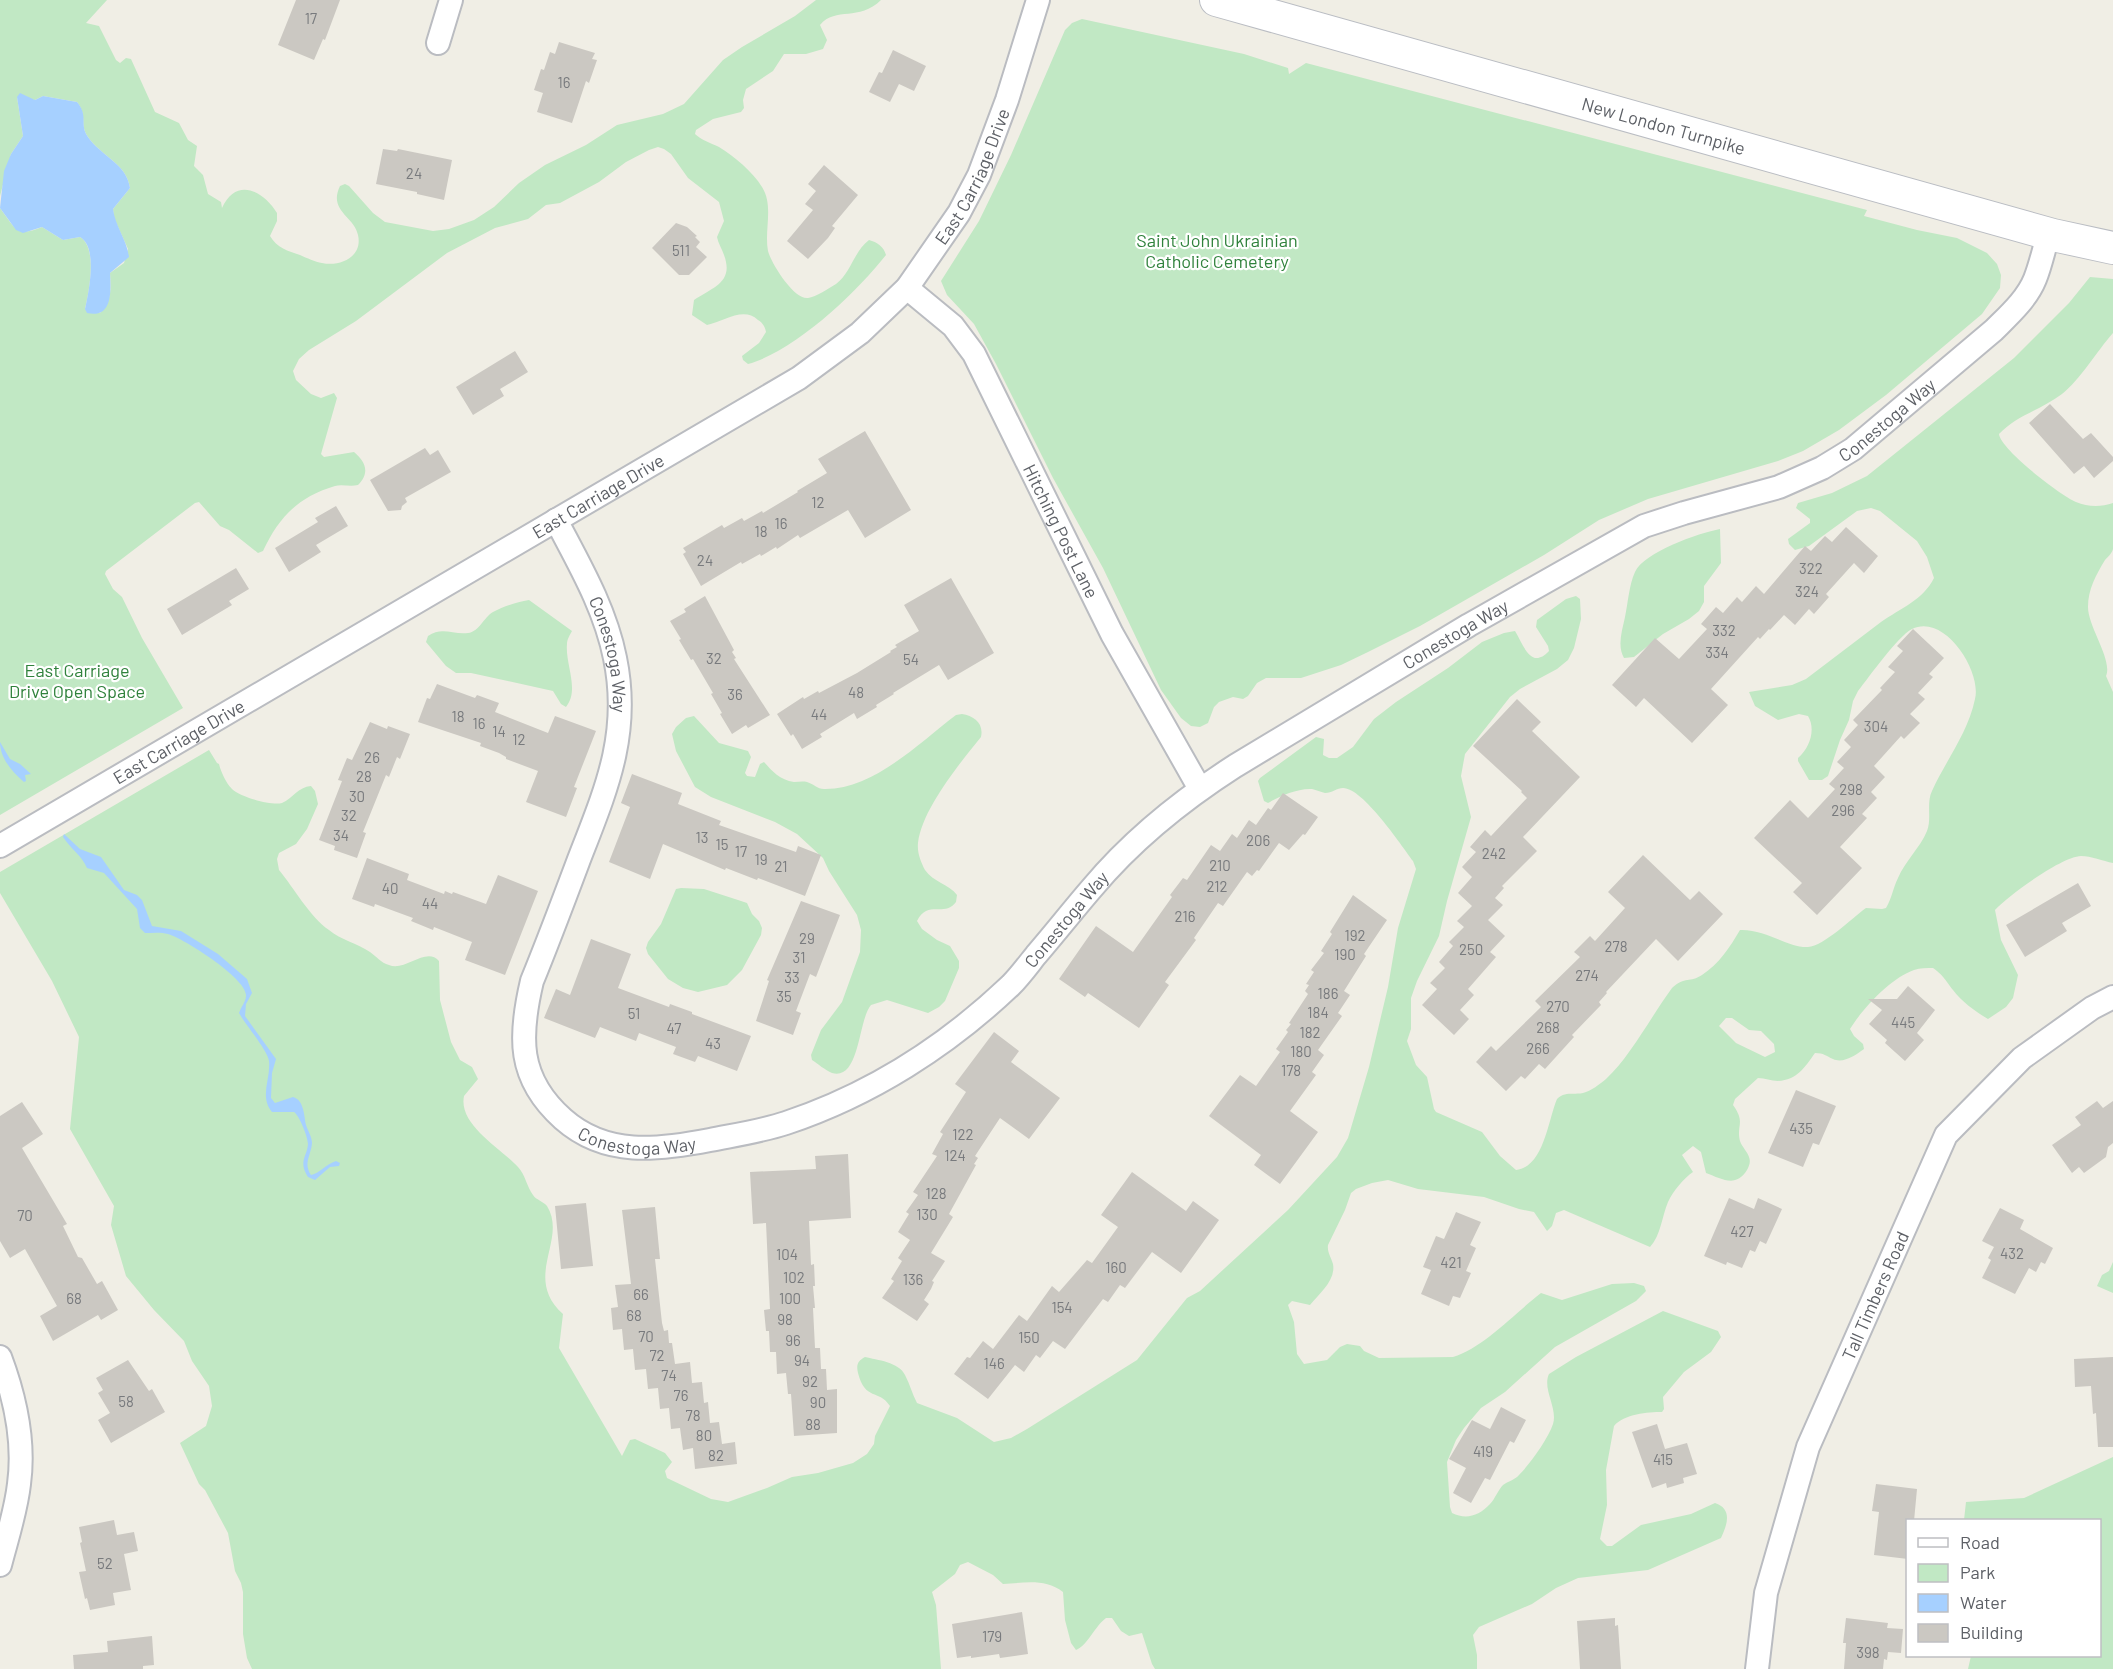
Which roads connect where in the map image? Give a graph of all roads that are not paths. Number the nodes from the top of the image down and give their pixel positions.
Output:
1 (451, 0) edge
2 (1038, 0) edge
3 (1216, 0) edge
4 (438, 43) dead end
5 (2049, 233) junction
6 (2113, 248) edge
7 (907, 288) junction
8 (556, 520) junction
9 (1200, 789) junction
10 (0, 846) edge
11 (2113, 997) edge
12 (0, 1357) edge
13 (0, 1565) edge
14 (1757, 1669) edge

1 - 4 street
2 - 7 street, East Carriage Drive
3 - 5 street, New London Turnpike
5 - 6 street, New London Turnpike
5 - 9 street, Conestoga Way
7 - 8 street, East Carriage Drive
7 - 9 street, Hitching Post Lane
8 - 9 street, Conestoga Way
8 - 10 street, East Carriage Drive
11 - 14 street, Tall Timbers Road
12 - 13 street

